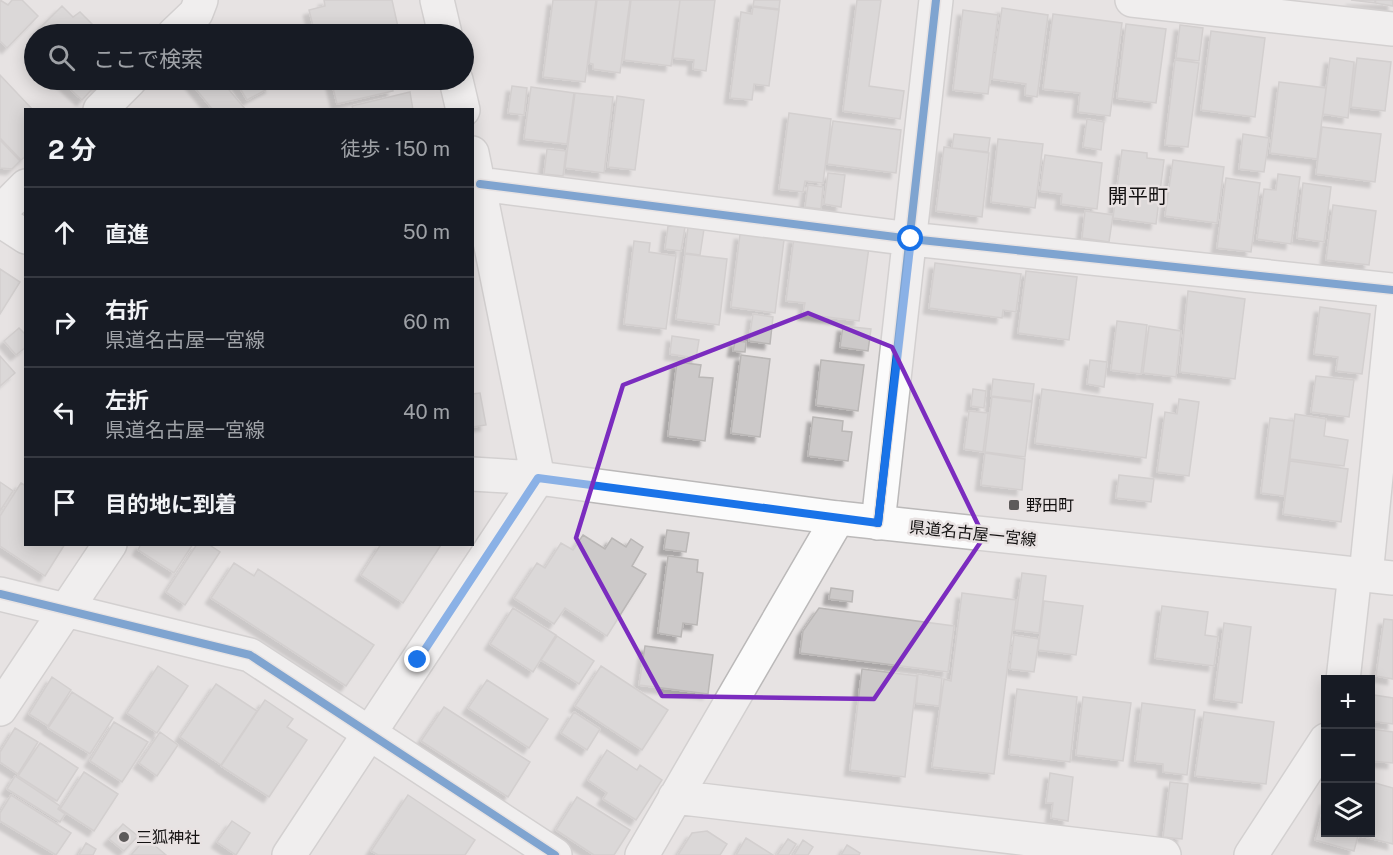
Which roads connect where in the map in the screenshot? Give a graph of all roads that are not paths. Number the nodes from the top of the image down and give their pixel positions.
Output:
1 (201, 0) edge
2 (437, 0) edge
3 (936, 0) edge
4 (1132, 0) edge
5 (184, 24) edge
6 (443, 24) edge
7 (1393, 29) edge
8 (120, 90) edge
9 (458, 90) edge
10 (102, 108) edge
11 (462, 108) edge
12 (476, 172) edge
13 (24, 188) edge
14 (0, 212) edge
15 (0, 219) edge
16 (24, 236) edge
17 (911, 239) junction
18 (1393, 290) edge
19 (1393, 309) edge
20 (474, 474) edge
21 (538, 478) junction
22 (838, 518) junction
23 (878, 523) junction
24 (109, 546) edge
25 (1371, 575) edge
26 (0, 594) edge
27 (66, 610) junction
28 (1344, 675) edge
29 (0, 709) edge
30 (369, 734) junction
31 (1321, 748) edge
32 (675, 797) junction
33 (289, 855) edge
34 (555, 855) edge
35 (642, 855) edge
36 (1164, 855) edge
37 (1251, 855) edge

1 - 5 street
2 - 6 street
3 - 17 street
4 - 7 street
8 - 10 street
9 - 11 street
12 - 17 street
12 - 21 street
13 - 14 street
15 - 16 street
17 - 18 street
17 - 23 street
19 - 25 street
20 - 21 street, 県道名古屋一宮線
21 - 22 street, 県道名古屋一宮線
21 - 30 street
22 - 23 street, 県道名古屋一宮線
22 - 32 street
23 - 25 street, 県道名古屋一宮線
24 - 27 street
25 - 28 street
26 - 27 street
27 - 29 street
27 - 30 street
30 - 33 street
30 - 34 street
31 - 37 street
32 - 35 street
32 - 36 street

